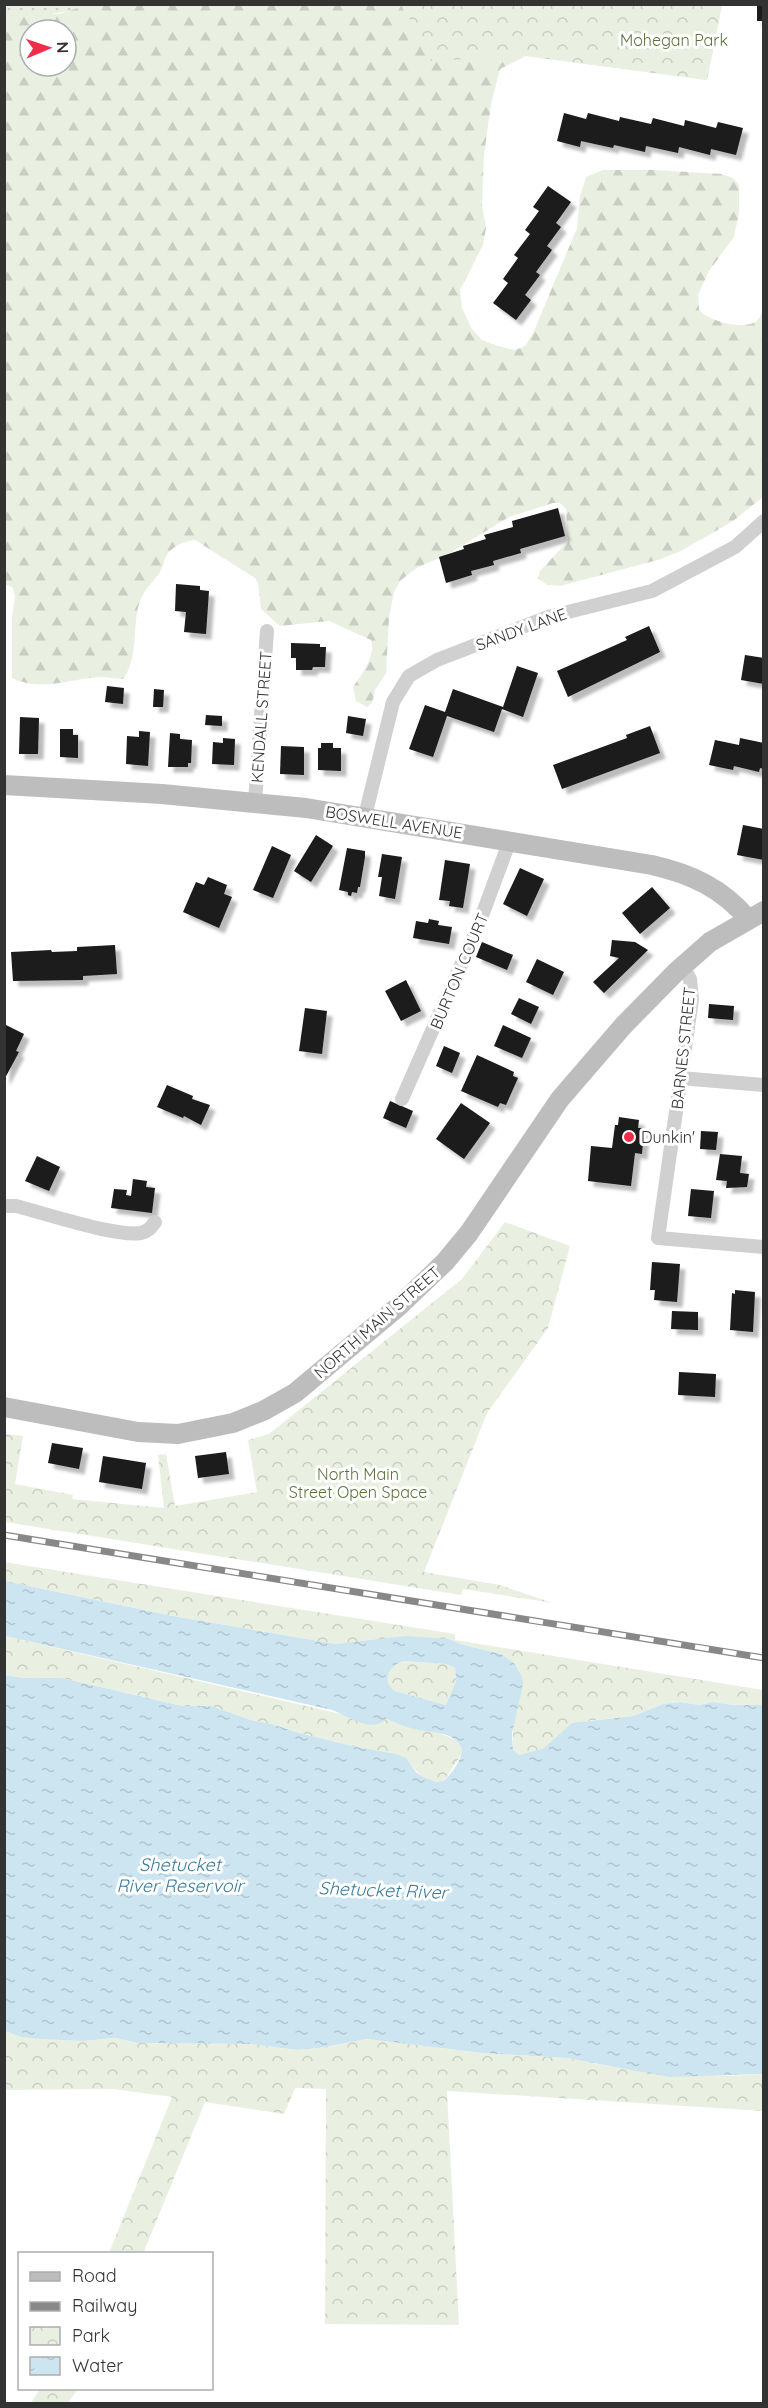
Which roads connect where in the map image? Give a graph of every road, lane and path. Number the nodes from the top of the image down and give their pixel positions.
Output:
1 (764, 521) edge
2 (267, 631) dead end
3 (4, 785) edge
4 (255, 802) junction
5 (365, 816) junction
6 (510, 840) junction
7 (756, 915) edge
8 (683, 967) junction
9 (680, 1078) junction
10 (764, 1085) edge
11 (402, 1100) dead end
12 (4, 1206) edge
13 (155, 1222) dead end
14 (764, 1247) edge
15 (4, 1407) edge

1 - 5 street, SANDY LANE
2 - 4 street, KENDALL STREET
3 - 4 main road, BOSWELL AVENUE
4 - 5 main road, BOSWELL AVENUE
5 - 6 main road, BOSWELL AVENUE
6 - 7 main road, BOSWELL AVENUE
6 - 11 street, BURTON COURT
7 - 8 main road, NORTH MAIN STREET
8 - 9 street, BARNES STREET
8 - 15 main road, NORTH MAIN STREET
9 - 10 street
9 - 14 street, BARNES STREET
12 - 13 street

